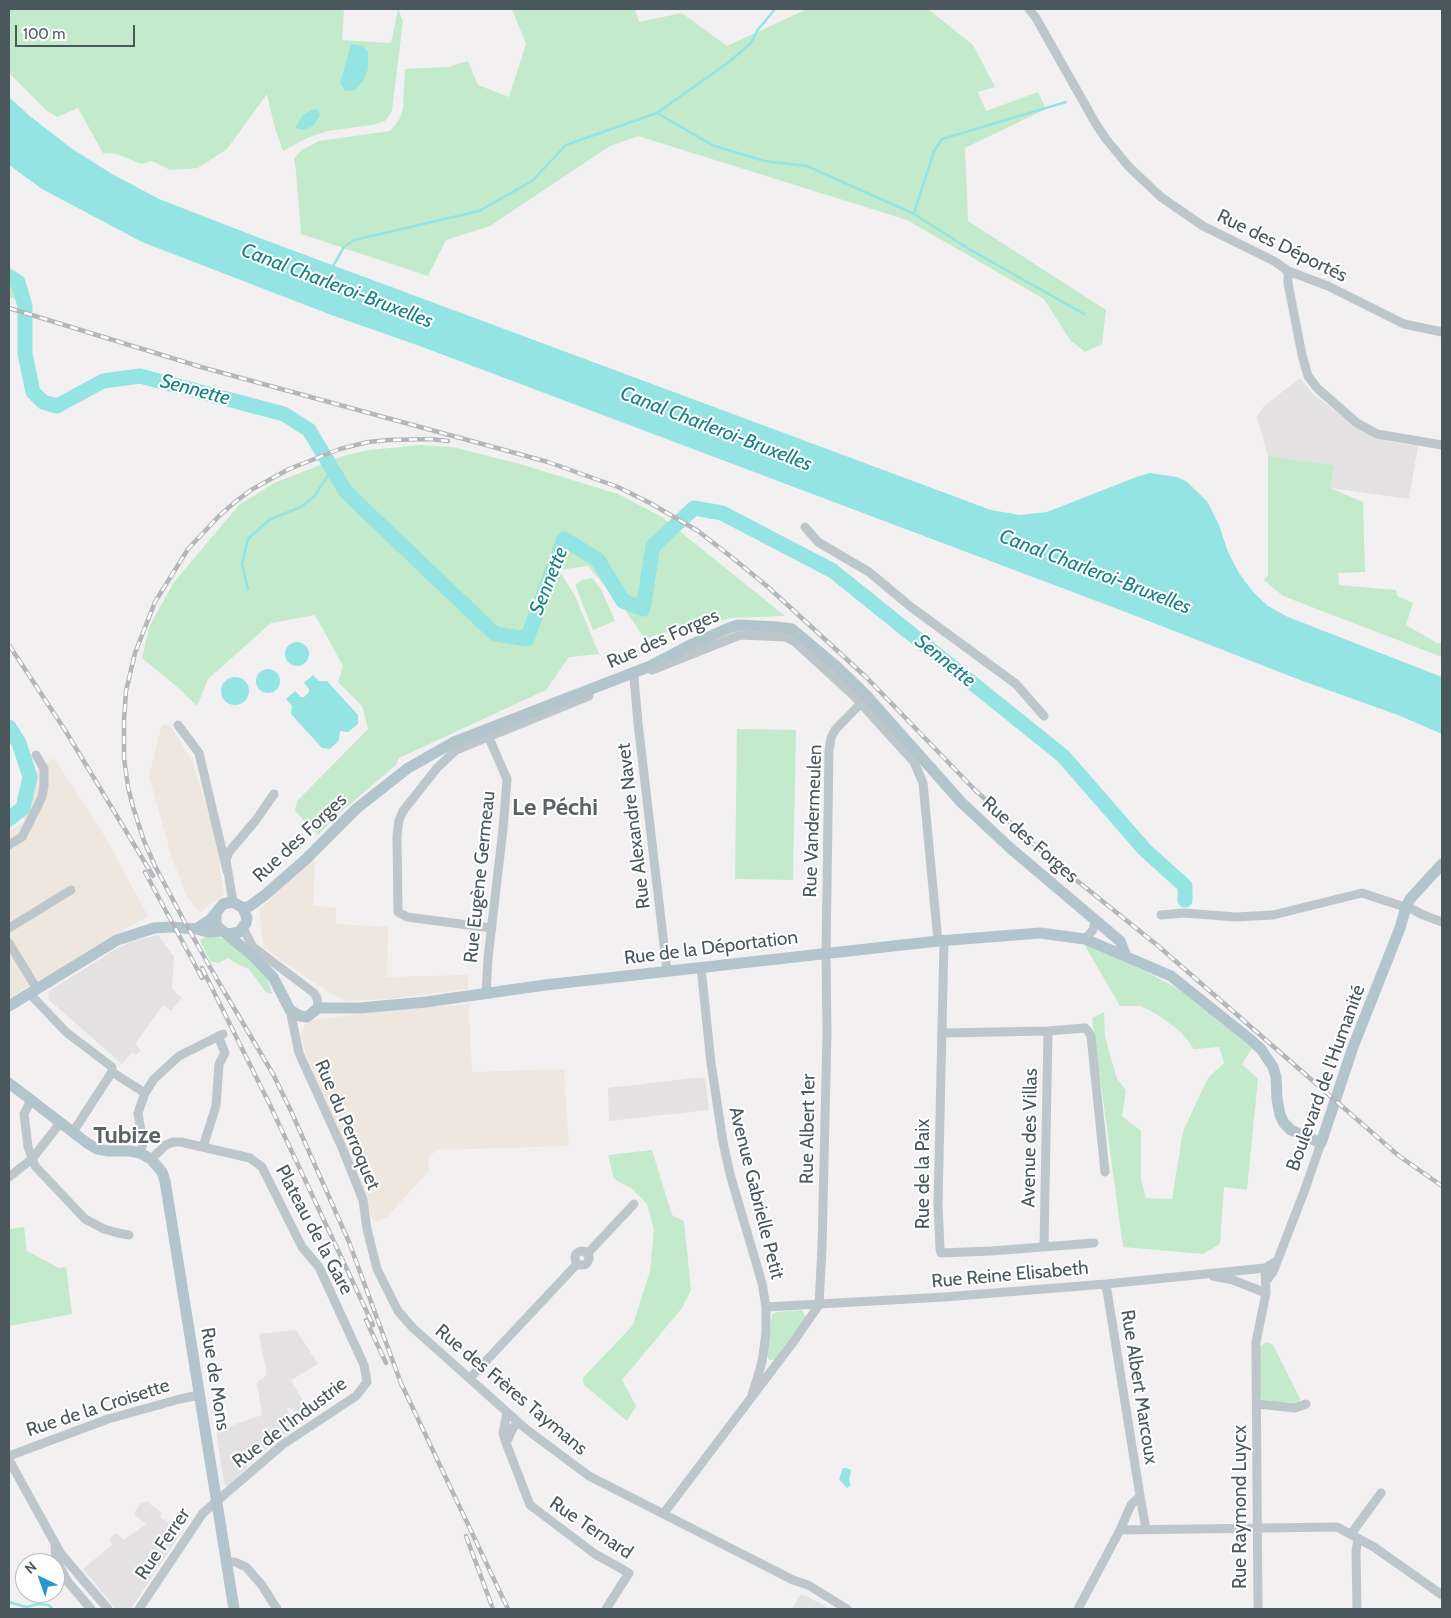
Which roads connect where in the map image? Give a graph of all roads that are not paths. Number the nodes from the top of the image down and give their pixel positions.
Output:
1 (1029, 9) edge
2 (1288, 271) junction
3 (1442, 332) edge
4 (1442, 445) edge
5 (805, 526) dead end
6 (634, 678) junction
7 (862, 703) junction
8 (1044, 716) dead end
9 (178, 725) dead end
10 (489, 738) junction
11 (454, 742) junction
12 (467, 745) junction
13 (36, 755) dead end
14 (914, 762) junction
15 (930, 766) junction
16 (274, 794) dead end
17 (9, 845) edge
18 (1442, 864) edge
19 (227, 871) junction
20 (71, 890) dead end
21 (238, 905) junction
22 (1406, 907) junction
23 (216, 913) junction
24 (1161, 915) dead end
25 (1095, 919) junction
26 (1442, 922) edge
27 (9, 928) edge
28 (196, 928) junction
29 (243, 928) junction
30 (492, 928) junction
31 (223, 932) junction
32 (1085, 939) junction
33 (941, 941) junction
34 (9, 943) edge
35 (826, 953) junction
36 (1126, 956) junction
37 (701, 967) junction
38 (667, 971) junction
39 (33, 991) junction
40 (486, 993) junction
41 (9, 1006) edge
42 (318, 1008) junction
43 (290, 1010) junction
44 (307, 1017) junction
45 (1048, 1031) junction
46 (943, 1033) junction
47 (295, 1034) junction
48 (112, 1072) junction
49 (9, 1083) edge
50 (145, 1093) junction
51 (31, 1100) junction
52 (60, 1123) junction
53 (73, 1132) junction
54 (1321, 1143) junction
55 (203, 1147) junction
56 (145, 1156) junction
57 (32, 1160) junction
58 (1106, 1172) dead end
59 (9, 1177) edge
60 (634, 1204) dead end
61 (368, 1229) joint
62 (129, 1235) dead end
63 (1094, 1243) dead end
64 (1044, 1246) junction
65 (1277, 1260) junction
66 (1266, 1268) junction
67 (1203, 1274) junction
68 (1266, 1280) junction
69 (1106, 1284) junction
70 (1266, 1293) junction
71 (819, 1305) junction
72 (766, 1307) junction
73 (364, 1365) joint
74 (470, 1378) junction
75 (199, 1395) junction
76 (752, 1395) junction
77 (1257, 1404) junction
78 (1306, 1404) dead end
79 (507, 1413) junction
80 (518, 1422) junction
81 (506, 1443) junction
82 (9, 1456) edge
83 (9, 1460) edge
84 (1381, 1493) dead end
85 (1140, 1496) junction
86 (217, 1499) junction
87 (664, 1513) junction
88 (1257, 1528) junction
89 (1146, 1529) junction
90 (1120, 1530) junction
91 (1354, 1537) junction
92 (55, 1541) junction
93 (56, 1553) edge
94 (226, 1562) junction
95 (72, 1565) junction
96 (65, 1572) edge
97 (65, 1575) edge
98 (1442, 1595) edge
99 (91, 1609) edge
100 (108, 1609) edge
101 (139, 1609) edge
102 (234, 1609) edge
103 (278, 1609) edge
104 (606, 1609) edge
105 (847, 1609) edge
106 (1078, 1609) edge
107 (1258, 1609) edge
108 (1357, 1609) edge

1 - 2 street, Rue des Déportés
2 - 3 street, Rue des Déportés
2 - 4 street
5 - 8 street
6 - 7 street, Rue des Forges
6 - 10 street, Rue des Forges
6 - 38 street, Rue Alexandre Navet
7 - 14 street, Rue des Forges
7 - 35 street, Rue Vandermeulen
9 - 19 street
10 - 12 street, Rue des Forges
10 - 30 street, Rue Eugène Germeau
11 - 12 street
11 - 15 main road, Rue des Forges
11 - 21 main road, Rue des Forges
12 - 30 street, Rue des Forges
13 - 17 street
14 - 15 street
14 - 33 street, Rue des Forges
15 - 25 main road, Rue des Forges
16 - 19 street
18 - 22 main road, Boulevard de l'Humanité
19 - 21 street
20 - 27 street
21 - 23 main road
21 - 29 main road
22 - 24 street
22 - 26 street
22 - 54 main road, Boulevard de l'Humanité
23 - 28 main road
23 - 31 main road
25 - 32 street
25 - 36 main road, Rue des Forges
28 - 31 main road
28 - 39 main road
29 - 31 main road
29 - 42 street
30 - 40 street, Rue Eugène Germeau
31 - 43 main road
32 - 33 main road, Rue de la Déportation
32 - 36 main road
33 - 35 main road, Rue de la Déportation
33 - 46 street, Rue de la Paix
34 - 39 street
35 - 37 main road, Rue de la Déportation
35 - 71 street, Rue Albert 1er
36 - 54 main road
37 - 38 main road, Rue de la Déportation
37 - 72 street, Avenue Gabrielle Petit
38 - 40 main road, Rue de la Déportation
39 - 41 main road
39 - 48 street
40 - 42 main road, Rue de la Déportation
42 - 44 main road
43 - 44 main road
43 - 47 street, Rue du Perroquet
44 - 47 street
45 - 46 street
45 - 58 street
45 - 64 street, Avenue des Villas
46 - 64 street, Rue de la Paix
47 - 61 street, Rue du Perroquet
48 - 50 street
48 - 53 street
49 - 51 main road
50 - 55 street
50 - 56 street
51 - 52 main road
51 - 57 street
52 - 53 main road
52 - 57 street
53 - 56 main road
54 - 65 street, Boulevard de l'Humanité
55 - 56 street, Plateau de la Gare
55 - 73 street, Plateau de la Gare
56 - 75 main road, Rue de Mons
57 - 59 street
57 - 62 street
60 - 74 street
61 - 74 street, Rue des Frères Taymans
63 - 64 street, Rue de la Paix
65 - 66 street
65 - 68 street, Boulevard de l'Humanité
66 - 67 street, Rue Reine Elisabeth
66 - 68 street, Rue Raymond Luycx
67 - 69 street, Rue Reine Elisabeth
67 - 70 street, Rue Reine Elisabeth
68 - 70 street, Rue Raymond Luycx
69 - 71 street, Rue Reine Elisabeth
69 - 85 street, Rue Albert Marcoux
70 - 77 street, Rue Raymond Luycx
71 - 72 street, Rue Reine Elisabeth
71 - 76 street
72 - 76 street, Avenue Gabrielle Petit
73 - 86 street, Rue de l'Industrie
74 - 79 street, Rue des Frères Taymans
75 - 82 street, Rue de la Croisette
75 - 86 main road, Rue de Mons
76 - 87 street
77 - 78 street, Rue Raymond Luycx
77 - 88 street, Rue Raymond Luycx
79 - 80 street, Rue des Frères Taymans
79 - 81 street, Rue Ternard
80 - 81 street
80 - 87 street, Rue des Frères Taymans
81 - 104 street, Rue Ternard
83 - 92 street
84 - 91 street
85 - 89 street, Rue Albert Marcoux
85 - 90 street
86 - 94 main road, Rue de Mons
86 - 101 street, Rue Ferrer
87 - 105 street, Rue des Frères Taymans
88 - 89 street
88 - 91 street
88 - 107 street, Rue Raymond Luycx
89 - 90 street
90 - 106 street
91 - 98 street
91 - 108 street
92 - 93 street
92 - 95 street
94 - 102 main road, Rue de Mons
94 - 103 street
95 - 96 street
95 - 100 street
97 - 99 street

